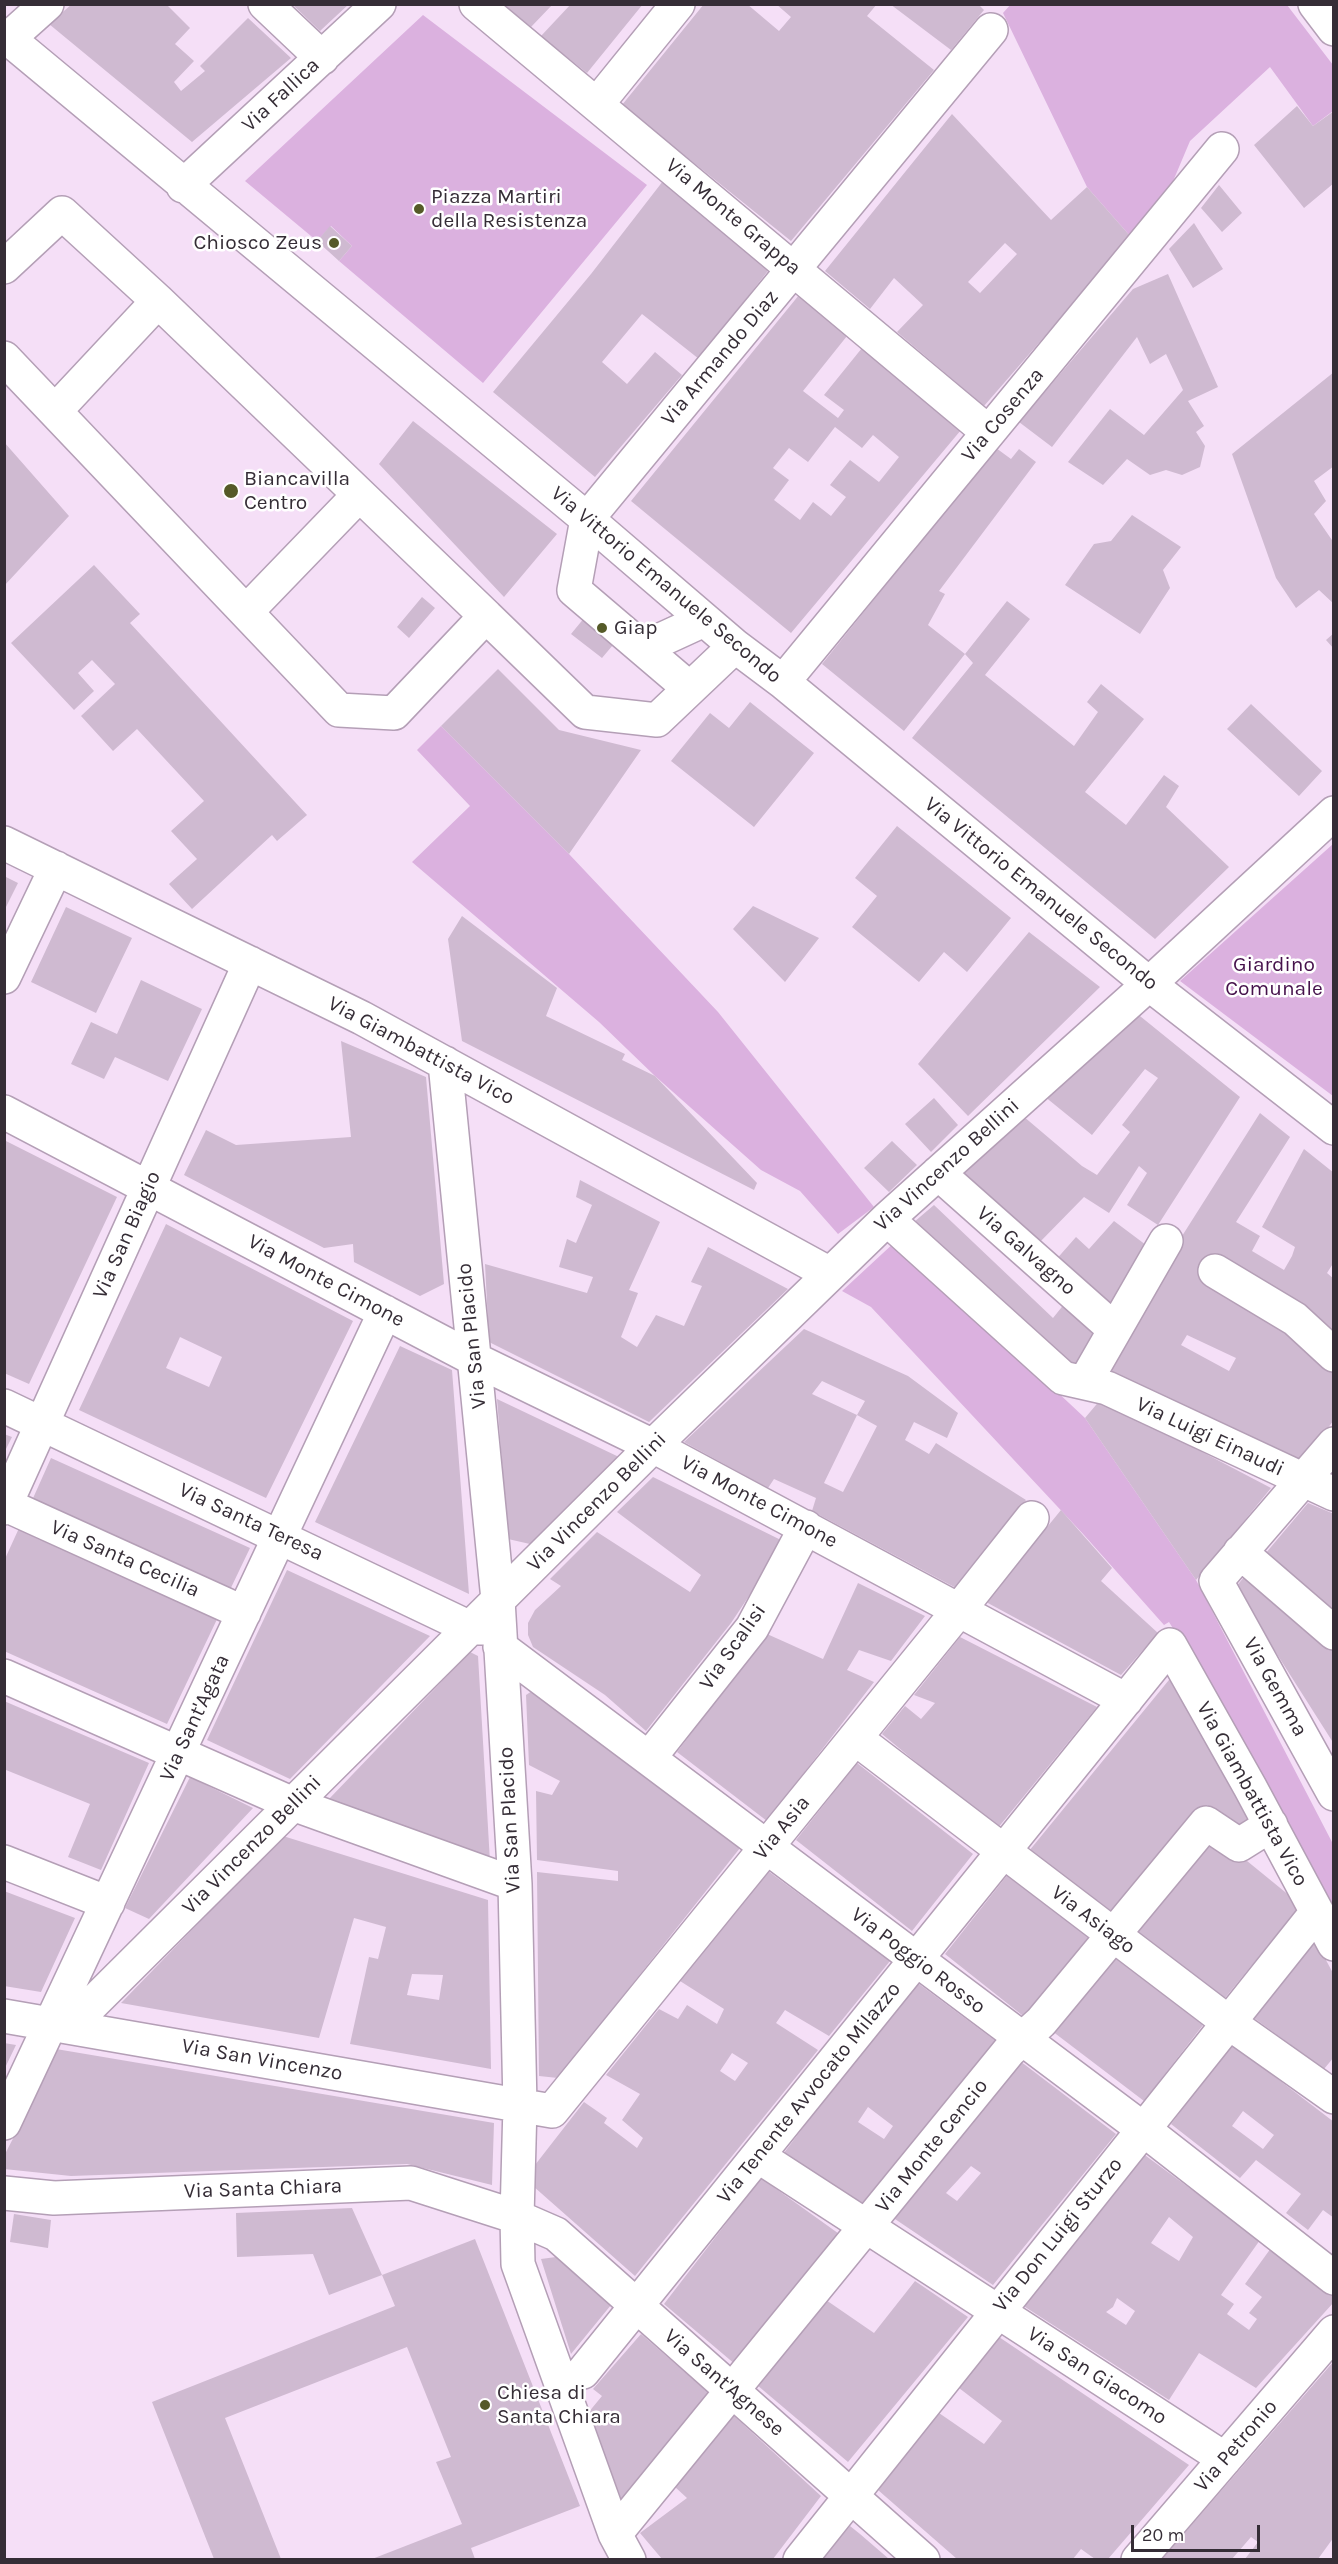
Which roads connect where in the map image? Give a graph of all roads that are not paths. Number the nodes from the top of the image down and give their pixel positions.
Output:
1 (47, 4) edge
2 (265, 4) edge
3 (380, 4) edge
4 (476, 4) edge
5 (678, 4) edge
6 (1315, 4) edge
7 (1334, 29) edge
8 (991, 30) dead end
9 (7, 37) edge
10 (322, 58) junction
11 (597, 104) junction
12 (1222, 148) dead end
13 (183, 186) junction
14 (4, 267) edge
15 (794, 269) junction
16 (158, 301) junction
17 (4, 358) edge
18 (56, 410) junction
19 (988, 432) junction
20 (359, 495) junction
21 (587, 519) junction
22 (246, 612) junction
23 (486, 616) junction
24 (704, 620) junction
25 (735, 646) junction
26 (643, 648) junction
27 (783, 682) junction
28 (689, 688) junction
29 (1334, 813) edge
30 (4, 843) edge
31 (56, 868) junction
32 (250, 963) junction
33 (4, 977) edge
34 (1149, 984) junction
35 (445, 1063) junction
36 (4, 1112) edge
37 (1334, 1128) edge
38 (938, 1173) junction
39 (148, 1187) junction
40 (887, 1219) junction
41 (1166, 1241) dead end
42 (1215, 1271) dead end
43 (830, 1274) junction
44 (386, 1312) junction
45 (1114, 1329) junction
46 (1334, 1355) edge
47 (474, 1359) junction
48 (1085, 1383) junction
49 (4, 1406) edge
50 (42, 1424) junction
51 (1334, 1443) edge
52 (653, 1446) junction
53 (1301, 1480) junction
54 (1334, 1494) edge
55 (5, 1507) edge
56 (1032, 1518) dead end
57 (806, 1527) junction
58 (280, 1536) junction
59 (1240, 1552) junction
60 (959, 1610) junction
61 (244, 1613) junction
62 (492, 1626) junction
63 (1334, 1633) edge
64 (1170, 1645) joint
65 (4, 1676) edge
66 (1126, 1700) junction
67 (855, 1738) junction
68 (178, 1754) junction
69 (649, 1758) junction
70 (1334, 1794) edge
71 (293, 1804) junction
72 (1270, 1825) junction
73 (767, 1847) junction
74 (1003, 1851) junction
75 (4, 1862) edge
76 (514, 1884) junction
77 (108, 1902) junction
78 (1317, 1912) junction
79 (1113, 1935) junction
80 (1334, 1944) edge
81 (916, 1960) junction
82 (4, 2016) edge
83 (1228, 2022) junction
84 (51, 2024) junction
85 (1023, 2040) junction
86 (1334, 2097) edge
87 (520, 2105) junction
88 (4, 2123) edge
89 (1143, 2129) junction
90 (758, 2156) junction
91 (4, 2193) edge
92 (517, 2217) junction
93 (866, 2227) junction
94 (1334, 2278) edge
95 (636, 2306) junction
96 (997, 2312) junction
97 (1334, 2332) edge
98 (583, 2372) dead end
99 (732, 2390) junction
100 (1225, 2459) junction
101 (851, 2496) junction
102 (622, 2547) edge
103 (800, 2559) edge
104 (923, 2559) edge
105 (1138, 2559) edge

1 - 9 street
2 - 10 street
3 - 10 street, Via Fallica
4 - 11 street, Via Monte Grappa
5 - 11 street
6 - 7 street
8 - 15 street, Via Armando Diaz
9 - 13 street, Via Vittorio Emanuele Secondo
10 - 13 street, Via Fallica
11 - 15 street, Via Monte Grappa
12 - 19 street, Via Cosenza
13 - 21 street, Via Vittorio Emanuele Secondo
14 - 16 street
15 - 19 street, Via Monte Grappa
15 - 21 street, Via Armando Diaz
16 - 18 street
16 - 20 street
17 - 18 street
18 - 22 street
19 - 27 street, Via Cosenza
20 - 22 street
20 - 23 street
21 - 24 street, Via Vittorio Emanuele Secondo
21 - 26 street
22 - 23 street
23 - 28 street
24 - 25 street, Via Vittorio Emanuele Secondo
24 - 26 street
25 - 27 street, Via Vittorio Emanuele Secondo
25 - 28 street
26 - 28 street
27 - 34 street, Via Vittorio Emanuele Secondo
29 - 34 street, Via Vincenzo Bellini
30 - 31 street, Via Giambattista Vico
31 - 32 street, Via Giambattista Vico
31 - 33 street
32 - 35 street, Via Giambattista Vico
32 - 39 street, Via San Biagio
34 - 37 street, Via Vittorio Emanuele Secondo
34 - 38 street, Via Vincenzo Bellini
35 - 43 street, Via Giambattista Vico
35 - 47 street, Via San Placido
36 - 39 street, Via Monte Cimone
38 - 40 street, Via Vincenzo Bellini
38 - 45 street, Via Galvagno
39 - 44 street, Via Monte Cimone
39 - 50 street, Via San Biagio
40 - 43 street, Via Vincenzo Bellini
40 - 48 street, Via Luigi Einaudi
41 - 45 street
42 - 46 street
43 - 52 street, Via Vincenzo Bellini
44 - 47 street, Via Monte Cimone
44 - 58 street, Via Sant'Agata
45 - 48 street
47 - 52 street, Via Monte Cimone
47 - 62 street, Via San Placido
48 - 53 street, Via Luigi Einaudi
49 - 50 street, Via Santa Teresa
50 - 55 street, Via San Biagio
50 - 58 street, Via Santa Teresa
51 - 53 street
52 - 57 street, Via Monte Cimone
52 - 62 street, Via Vincenzo Bellini
53 - 54 street, Via Luigi Einaudi
53 - 59 street
55 - 61 street, Via Santa Cecilia
56 - 60 street, Via Asia
57 - 60 street, Via Monte Cimone
57 - 69 street, Via Scalisi
58 - 61 street, Via Sant'Agata
58 - 62 street, Via Santa Teresa
59 - 63 street
59 - 70 street, Via Gemma
60 - 66 street, Via Monte Cimone
60 - 67 street, Via Asia
61 - 68 street, Via Sant'Agata
62 - 69 street, Via Poggio Rosso
62 - 71 street, Via Vincenzo Bellini
62 - 76 street, Via San Placido
64 - 66 street, Via Tenente Avvocato Milazzo
64 - 72 street, Via Giambattista Vico
65 - 68 street
66 - 74 street, Via Tenente Avvocato Milazzo
67 - 73 street, Via Asia
67 - 74 street, Via Asiago
68 - 71 street
68 - 77 street, Via Sant'Agata
69 - 73 street, Via Poggio Rosso
71 - 76 street
71 - 84 street, Via Vincenzo Bellini
72 - 78 street, Via Giambattista Vico
72 - 79 street, Via Monte Cencio
73 - 81 street, Via Poggio Rosso
73 - 87 street, Via Asia
74 - 79 street, Via Asiago
74 - 81 street, Via Tenente Avvocato Milazzo
75 - 77 street
76 - 87 street, Via San Placido
77 - 84 street, Via Sant'Agata
78 - 80 street, Via Giambattista Vico
78 - 83 street, Via Don Luigi Sturzo
79 - 83 street, Via Asiago
79 - 85 street, Via Monte Cencio
81 - 85 street, Via Poggio Rosso
81 - 90 street, Via Tenente Avvocato Milazzo
82 - 84 street, Via San Vincenzo
83 - 86 street, Via Asiago
83 - 89 street, Via Don Luigi Sturzo
84 - 87 street, Via San Vincenzo
84 - 88 street, Via Sant'Agata
85 - 89 street, Via Poggio Rosso
85 - 93 street, Via Monte Cencio
87 - 92 street, Via San Placido
89 - 94 street, Via Poggio Rosso
89 - 96 street, Via Don Luigi Sturzo
90 - 93 street, Via San Giacomo
90 - 95 street, Via Tenente Avvocato Milazzo
91 - 92 street, Via Santa Chiara
92 - 95 street, Via Sant'Agnese
92 - 102 street, Via San Placido
93 - 96 street, Via San Giacomo
93 - 99 street, Via Monte Cencio
95 - 98 street, Via Tenente Avvocato Milazzo
95 - 99 street, Via Sant'Agnese
96 - 100 street, Via San Giacomo
96 - 101 street, Via Don Luigi Sturzo
97 - 100 street, Via Petronio
99 - 101 street, Via Sant'Agnese
99 - 102 street, Via Monte Cencio
100 - 105 street, Via Petronio
101 - 103 street, Via Don Luigi Sturzo
101 - 104 street, Via Sant'Agnese

